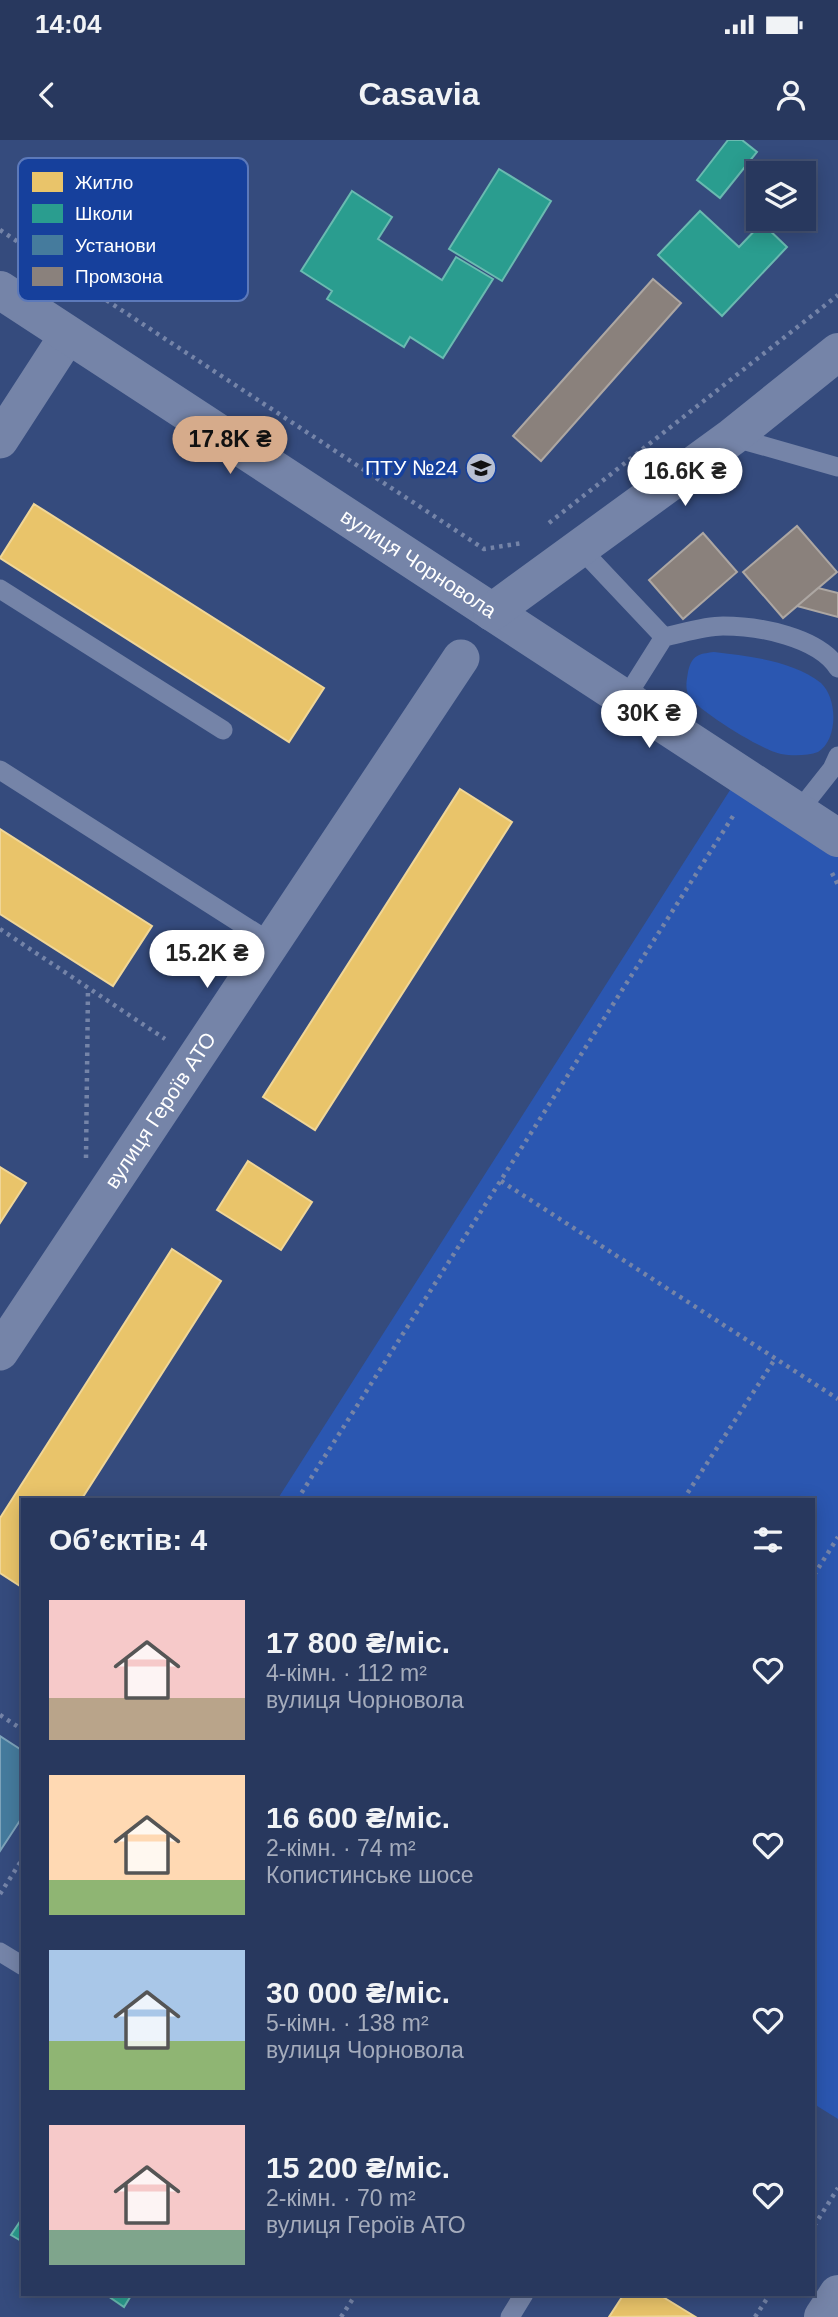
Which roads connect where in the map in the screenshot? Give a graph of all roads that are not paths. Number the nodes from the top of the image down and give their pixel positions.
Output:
1 (0, 290) edge
2 (68, 335) junction
3 (838, 352) edge
4 (732, 437) junction
5 (0, 440) edge
6 (838, 467) edge
7 (580, 548) junction
8 (0, 589) edge
9 (492, 612) junction
10 (664, 637) junction
11 (461, 658) dead end
12 (838, 668) edge
13 (625, 699) junction
14 (223, 730) dead end
15 (838, 756) edge
16 (0, 770) edge
17 (798, 812) junction
18 (838, 838) edge
19 (273, 944) junction
20 (0, 1352) edge
21 (0, 1952) edge
22 (21, 1965) edge
23 (838, 2294) edge
24 (523, 2296) edge
25 (510, 2317) edge
26 (823, 2317) edge

1 - 2 street, вулиця Чорновола
2 - 5 street
2 - 9 street, вулиця Чорновола
3 - 4 street
4 - 6 lane
4 - 7 street
7 - 9 street
7 - 10 lane
8 - 14 lane
9 - 13 street, вулиця Чорновола
10 - 12 lane
10 - 13 lane
11 - 19 street, вулиця Героїв АТО
13 - 17 street, вулиця Чорновола
15 - 17 lane
16 - 19 lane
17 - 18 street, вулиця Чорновола
19 - 20 street, вулиця Героїв АТО
21 - 22 lane
23 - 26 street
24 - 25 lane

